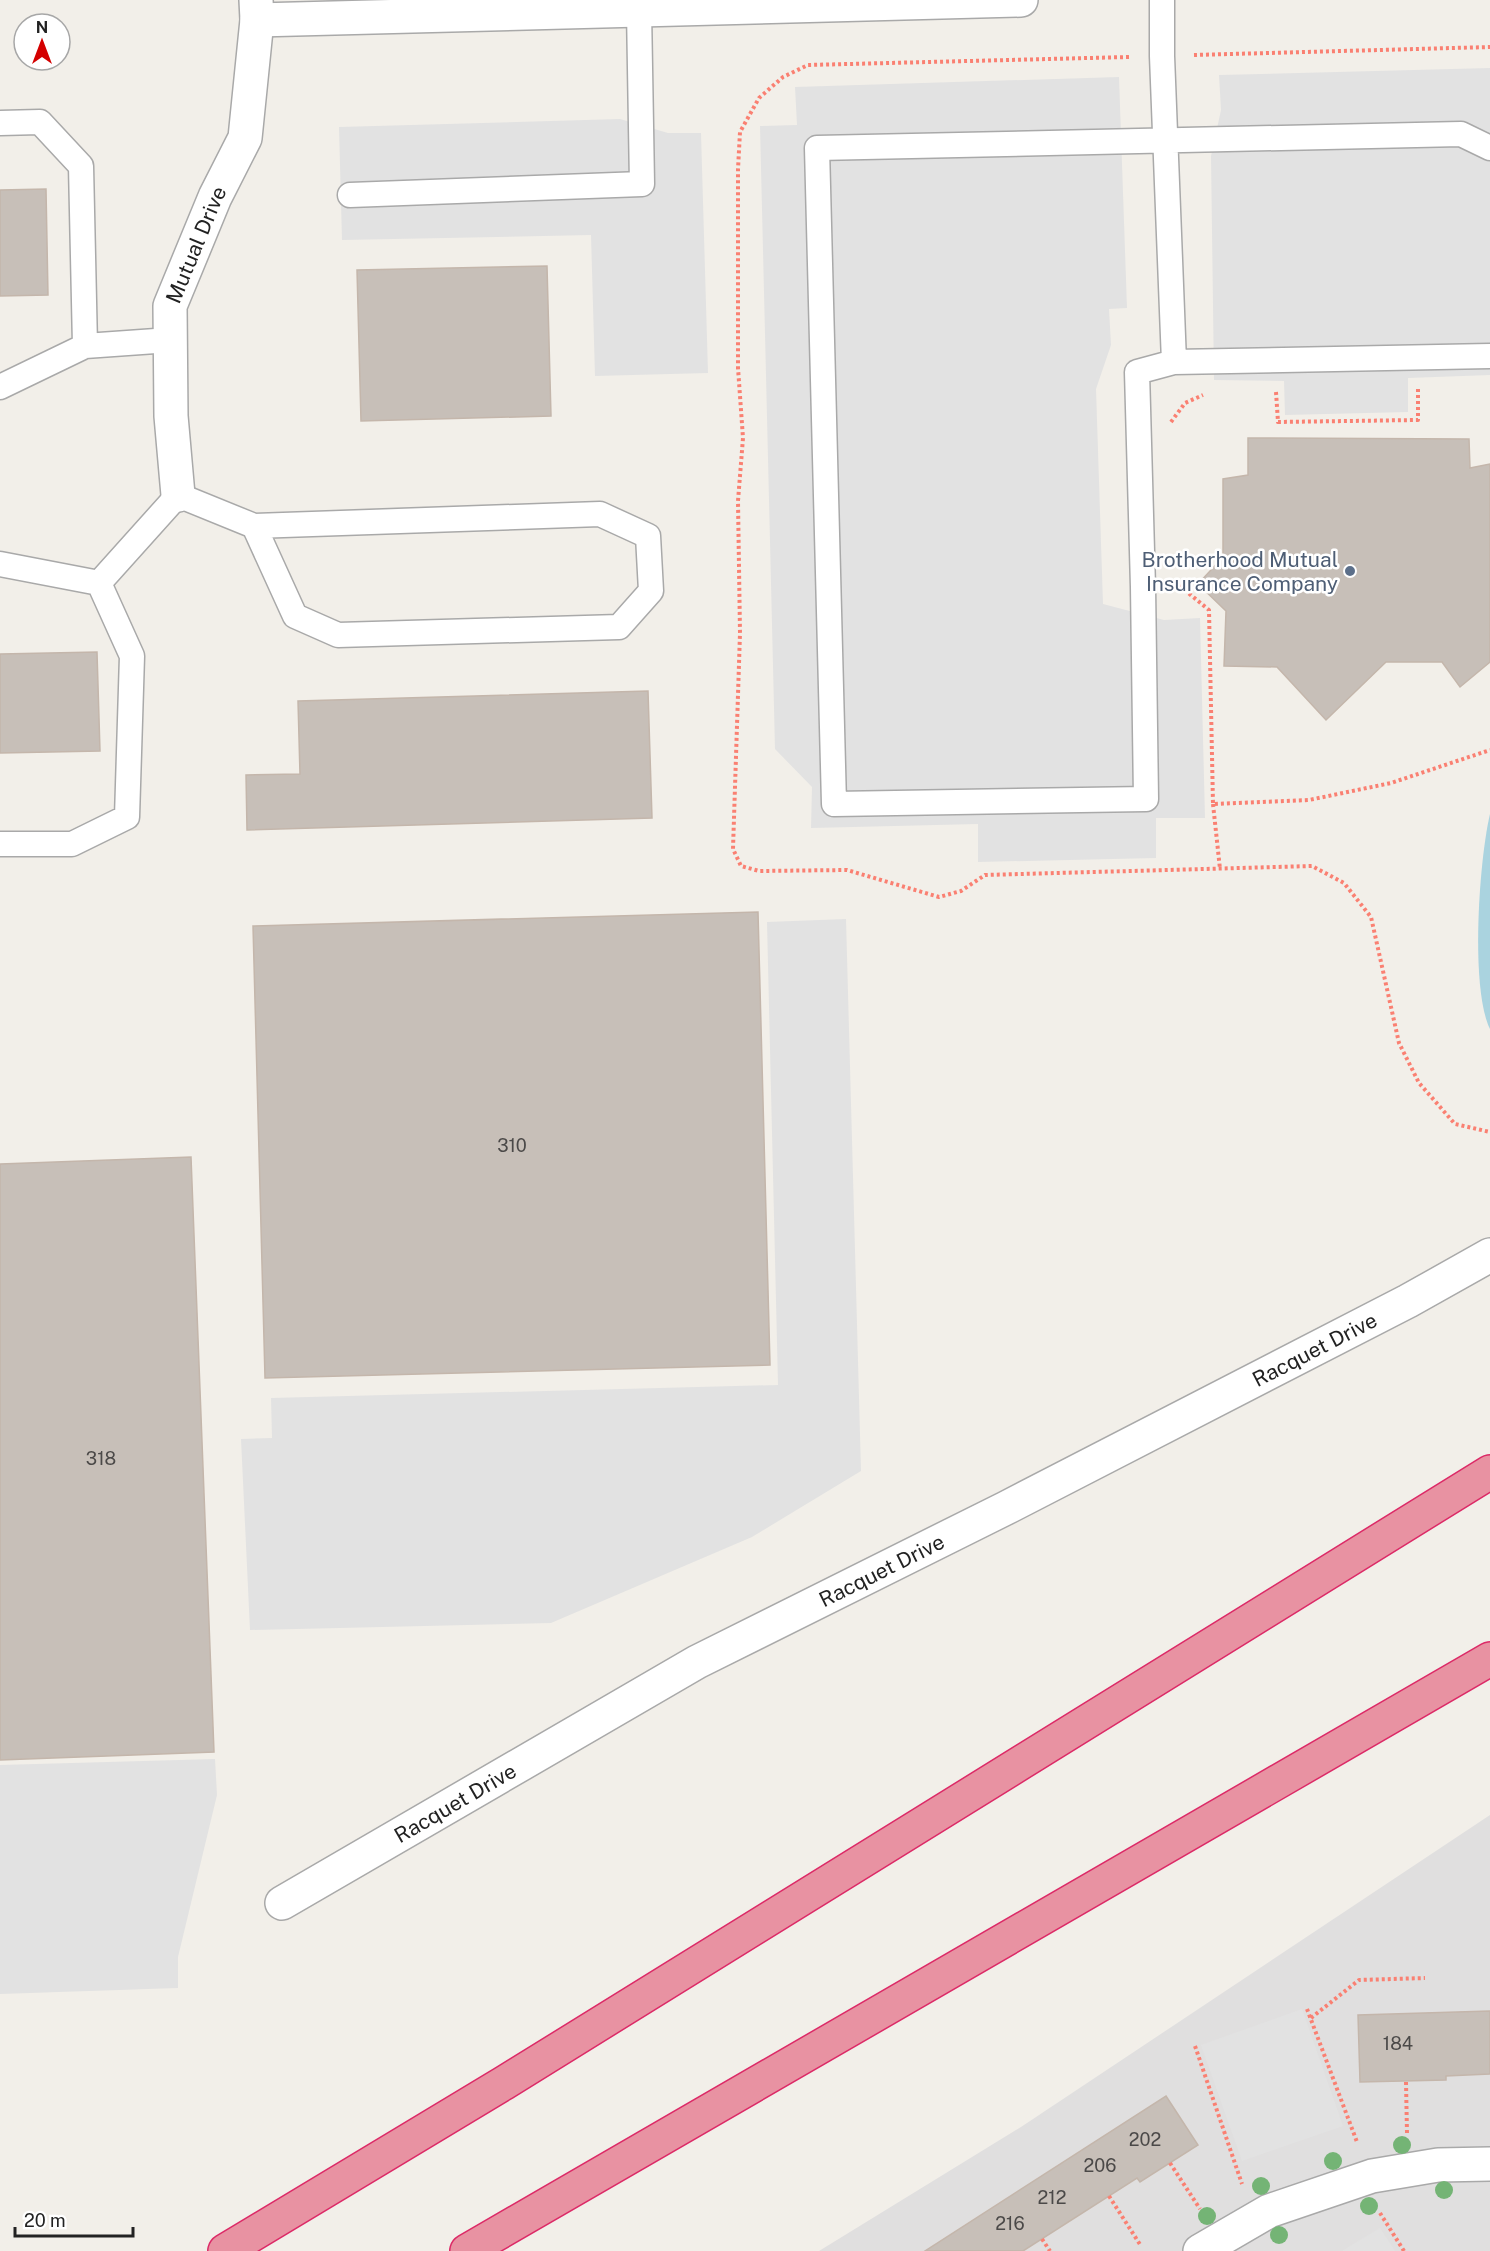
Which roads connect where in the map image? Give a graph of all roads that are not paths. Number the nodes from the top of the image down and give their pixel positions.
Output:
1 (1021, 0) edge
2 (1162, 0) edge
3 (257, 10) edge
4 (639, 10) junction
5 (0, 123) edge
6 (1166, 140) junction
7 (1490, 148) edge
8 (350, 195) dead end
9 (170, 340) junction
10 (85, 346) junction
11 (1490, 356) edge
12 (1174, 362) junction
13 (0, 387) edge
14 (178, 495) junction
15 (254, 526) junction
16 (0, 564) edge
17 (99, 583) junction
18 (0, 844) edge
19 (1490, 1255) edge
20 (1490, 1472) edge
21 (1490, 1659) edge
22 (282, 1903) dead end
23 (1490, 2164) edge
24 (225, 2251) edge
25 (467, 2251) edge
26 (1200, 2251) edge

1 - 4 street
2 - 6 lane
3 - 4 street
3 - 9 street, Mutual Drive
4 - 8 lane
5 - 10 lane
6 - 7 lane
6 - 12 lane
6 - 12 lane
9 - 10 lane
9 - 14 street, Mutual Drive
10 - 13 lane
11 - 12 lane
14 - 15 lane
14 - 17 lane
15 - 15 lane
16 - 17 lane
17 - 18 lane
19 - 22 street, Racquet Drive
20 - 24 highway
21 - 25 highway
23 - 26 street

